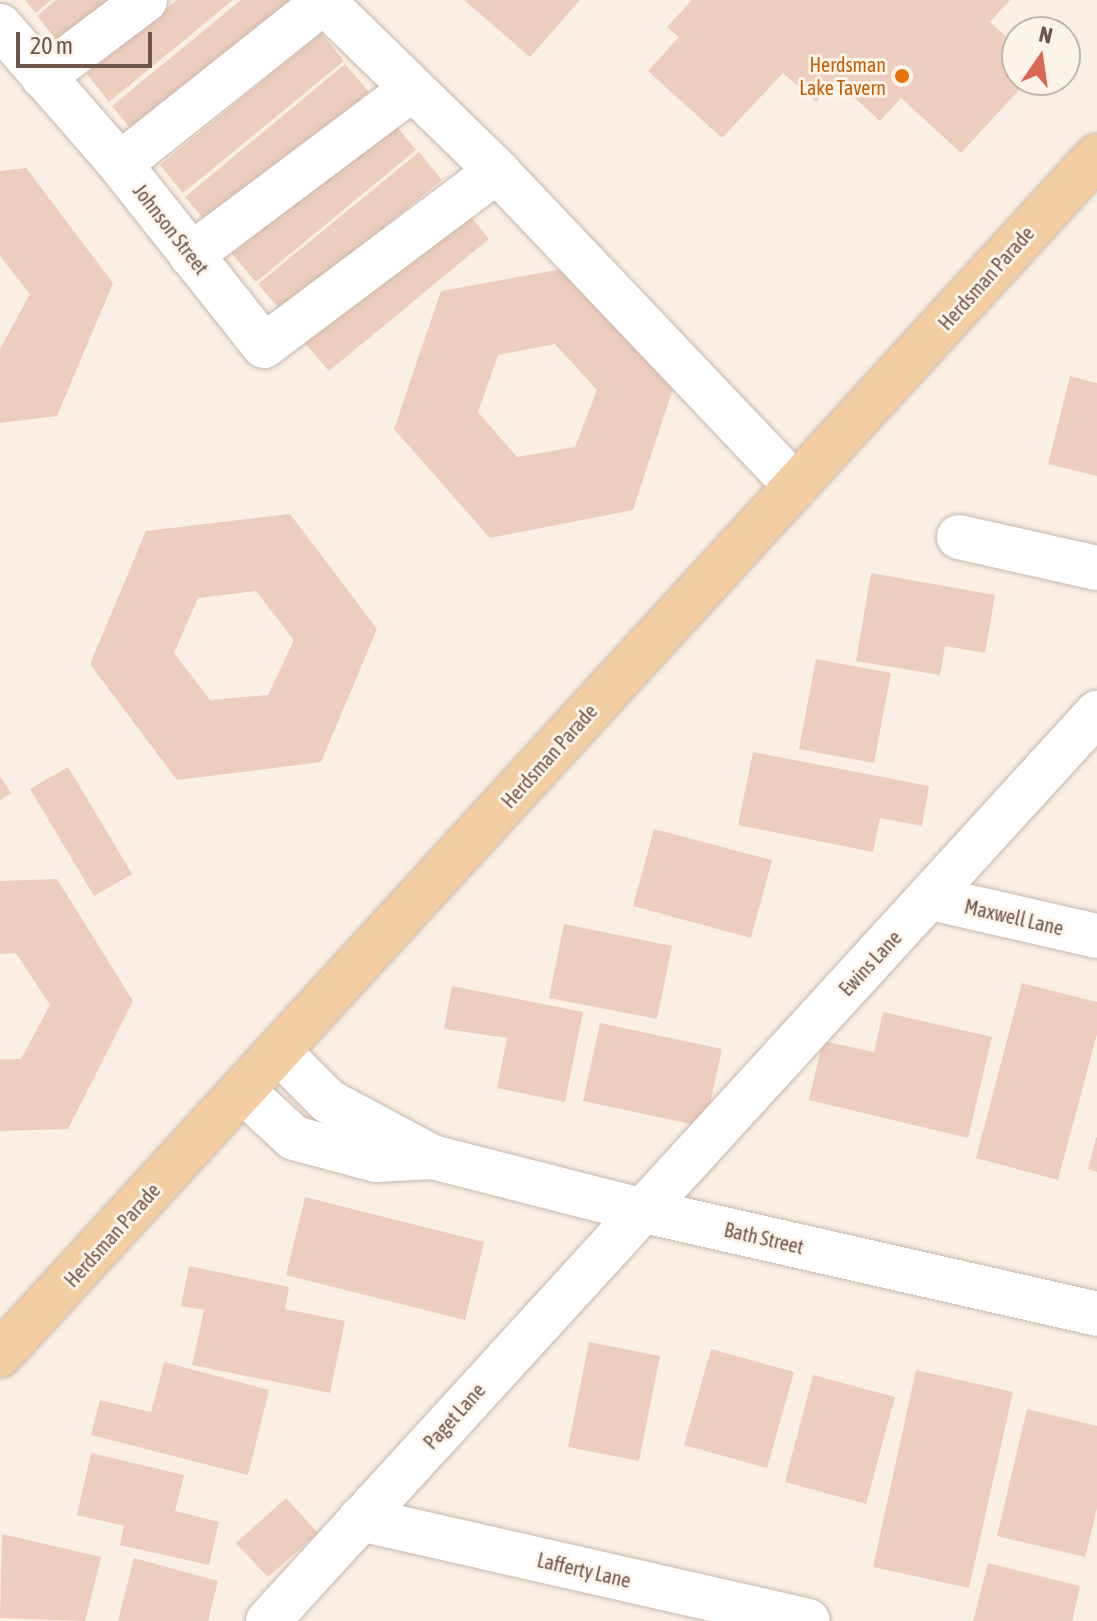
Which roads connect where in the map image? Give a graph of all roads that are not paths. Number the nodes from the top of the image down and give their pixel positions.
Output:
1 (145, 0) edge
2 (323, 1) edge
3 (0, 26) edge
4 (43, 77) junction
5 (411, 90) junction
6 (1097, 156) edge
7 (120, 164) junction
8 (497, 171) junction
9 (191, 255) junction
10 (796, 486) junction
11 (959, 537) dead end
12 (1097, 568) edge
13 (1097, 713) edge
14 (931, 898) junction
15 (1097, 936) edge
16 (279, 1052) junction
17 (243, 1091) junction
18 (432, 1157) junction
19 (640, 1210) junction
20 (1097, 1314) edge
21 (0, 1355) edge
22 (360, 1519) junction
23 (268, 1621) edge
24 (808, 1621) edge

1 - 4 street
2 - 5 street, Johnson Street
2 - 7 street, Johnson Street
3 - 4 street
4 - 7 street
5 - 8 street, Johnson Street
5 - 9 street
6 - 10 main road, Herdsman Parade
7 - 9 street, Johnson Street
8 - 9 street, Johnson Street
8 - 10 street, Johnson Street
10 - 16 main road, Herdsman Parade
11 - 12 street
13 - 14 street, Ewins Lane
14 - 15 street, Maxwell Lane
14 - 19 street, Ewins Lane
16 - 17 main road, Herdsman Parade
16 - 18 street, Bath Street
17 - 18 street, Bath Street
17 - 21 main road, Herdsman Parade
18 - 19 street, Bath Street
19 - 20 street, Bath Street
19 - 22 street, Paget Lane
22 - 23 street, Paget Lane
22 - 24 street, Lafferty Lane

